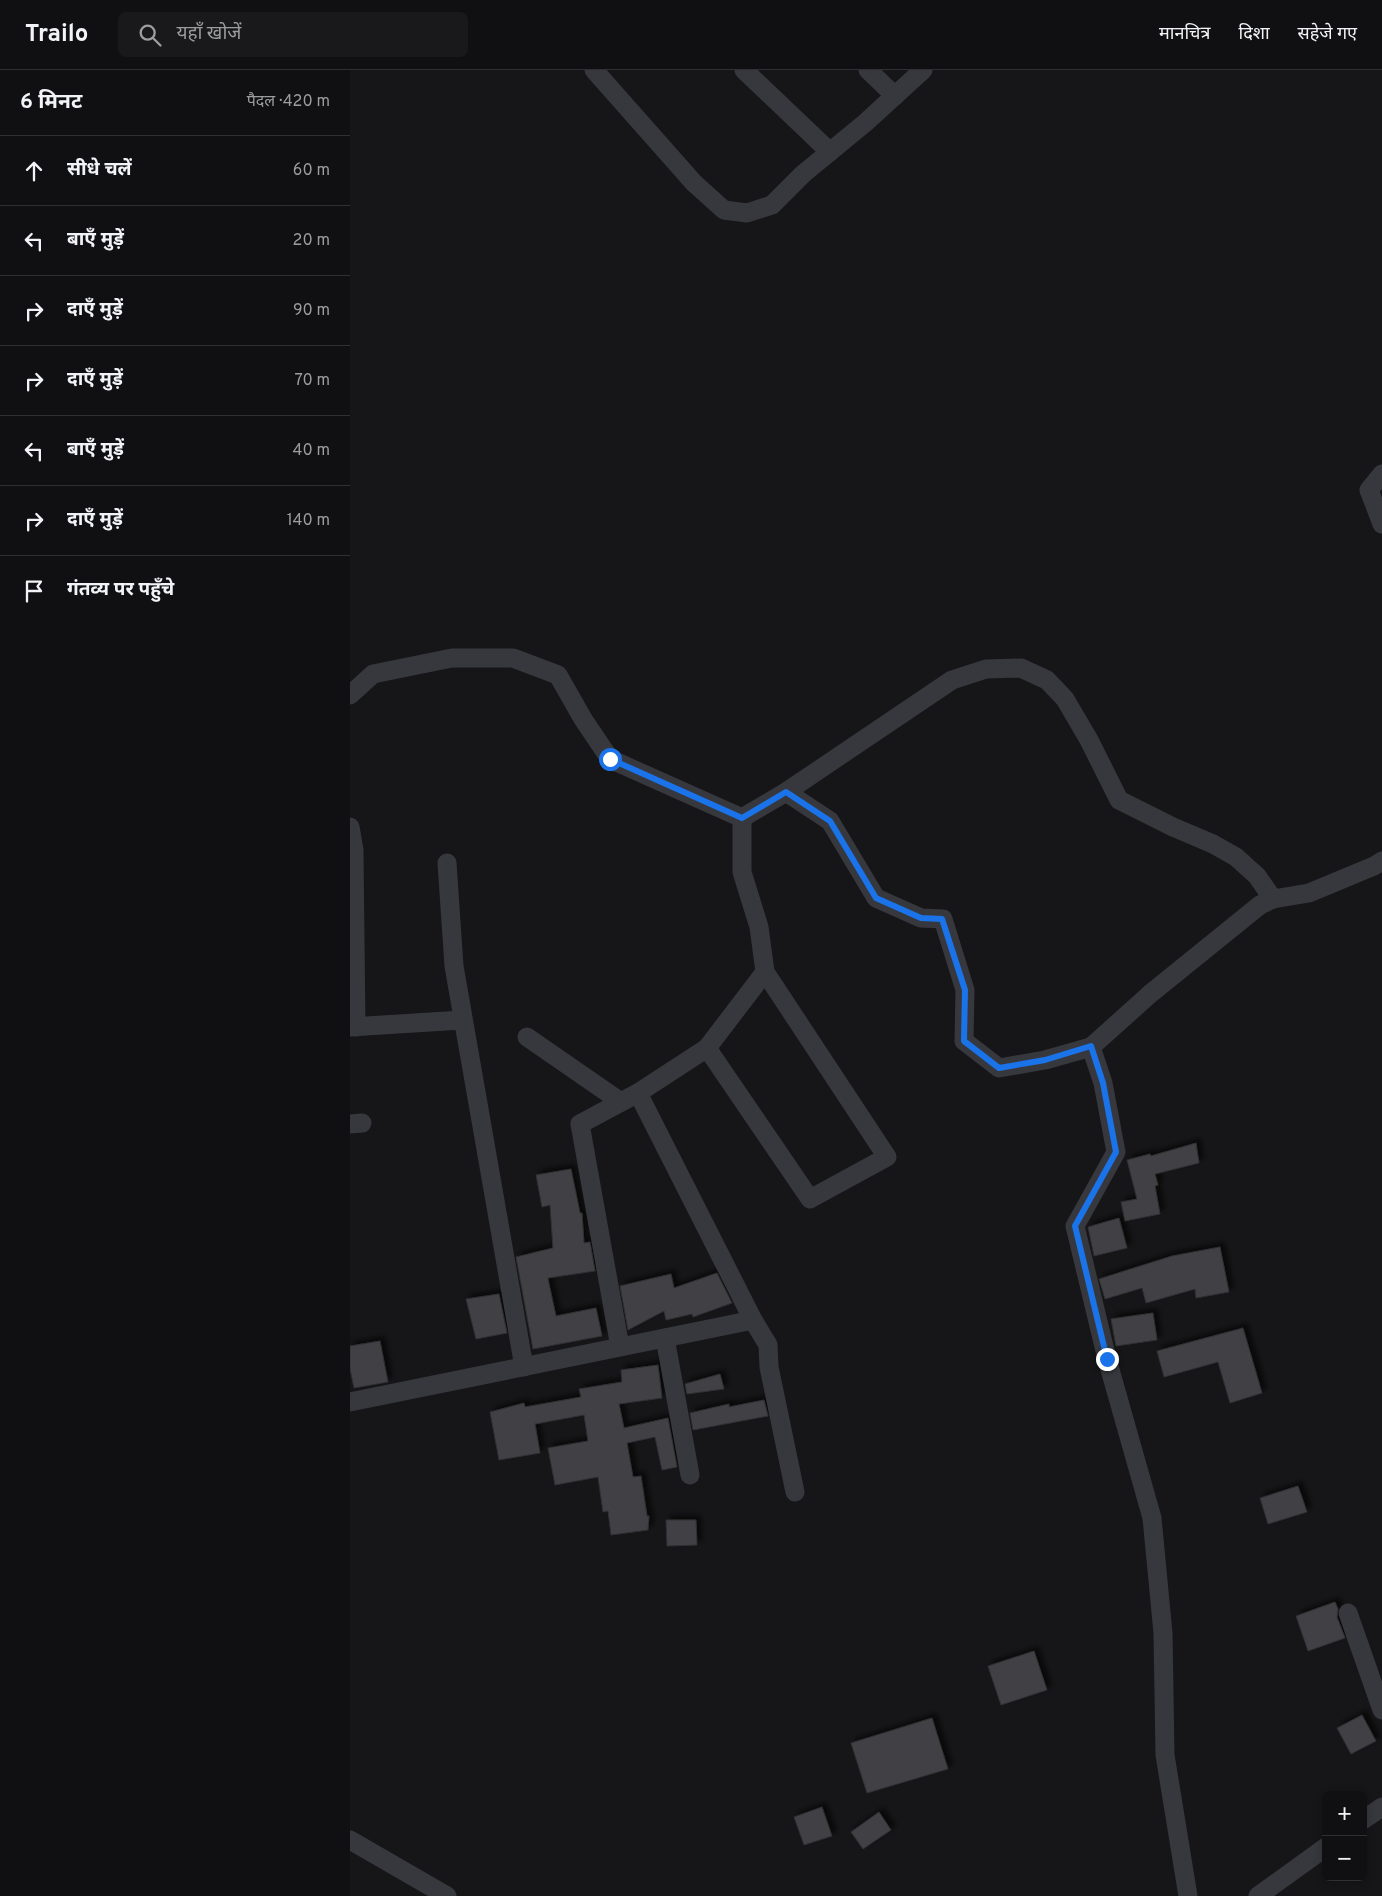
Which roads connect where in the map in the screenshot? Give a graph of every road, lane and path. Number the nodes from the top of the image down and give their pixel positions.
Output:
1 (594, 70) edge
2 (744, 70) edge
3 (868, 70) edge
4 (923, 70) edge
5 (895, 96) junction
6 (830, 152) junction
7 (1382, 474) edge
8 (1382, 524) edge
9 (350, 695) edge
10 (786, 792) junction
11 (742, 818) junction
12 (350, 827) edge
13 (1382, 861) edge
14 (447, 863) dead end
15 (1273, 899) junction
16 (764, 972) junction
17 (462, 1020) junction
18 (353, 1027) edge
19 (527, 1037) dead end
20 (1091, 1046) junction
21 (707, 1048) junction
22 (638, 1093) junction
23 (621, 1102) junction
24 (753, 1320) junction
25 (665, 1338) junction
26 (620, 1347) junction
27 (524, 1367) junction
28 (350, 1402) edge
29 (690, 1475) dead end
30 (795, 1492) dead end
31 (1348, 1613) dead end
32 (1382, 1710) edge
33 (1382, 1807) edge
34 (1367, 1817) edge
35 (350, 1840) edge
36 (1322, 1850) edge
37 (447, 1896) edge
38 (1188, 1896) edge
39 (1258, 1896) edge

1 - 6 street
2 - 6 street
3 - 5 street
4 - 5 street
5 - 6 street
7 - 8 street
9 - 11 street
10 - 11 street
10 - 15 street
10 - 20 street
11 - 16 street
12 - 18 street
13 - 15 street
14 - 17 street
15 - 20 street
16 - 21 street
16 - 21 street
17 - 18 street
17 - 27 street
19 - 23 street
20 - 38 street
21 - 22 street
22 - 23 street
22 - 24 street
23 - 26 street
24 - 25 street
24 - 30 street
25 - 26 street
25 - 29 street
26 - 27 street
27 - 28 street
31 - 32 street
33 - 34 street
35 - 37 street
36 - 39 street

